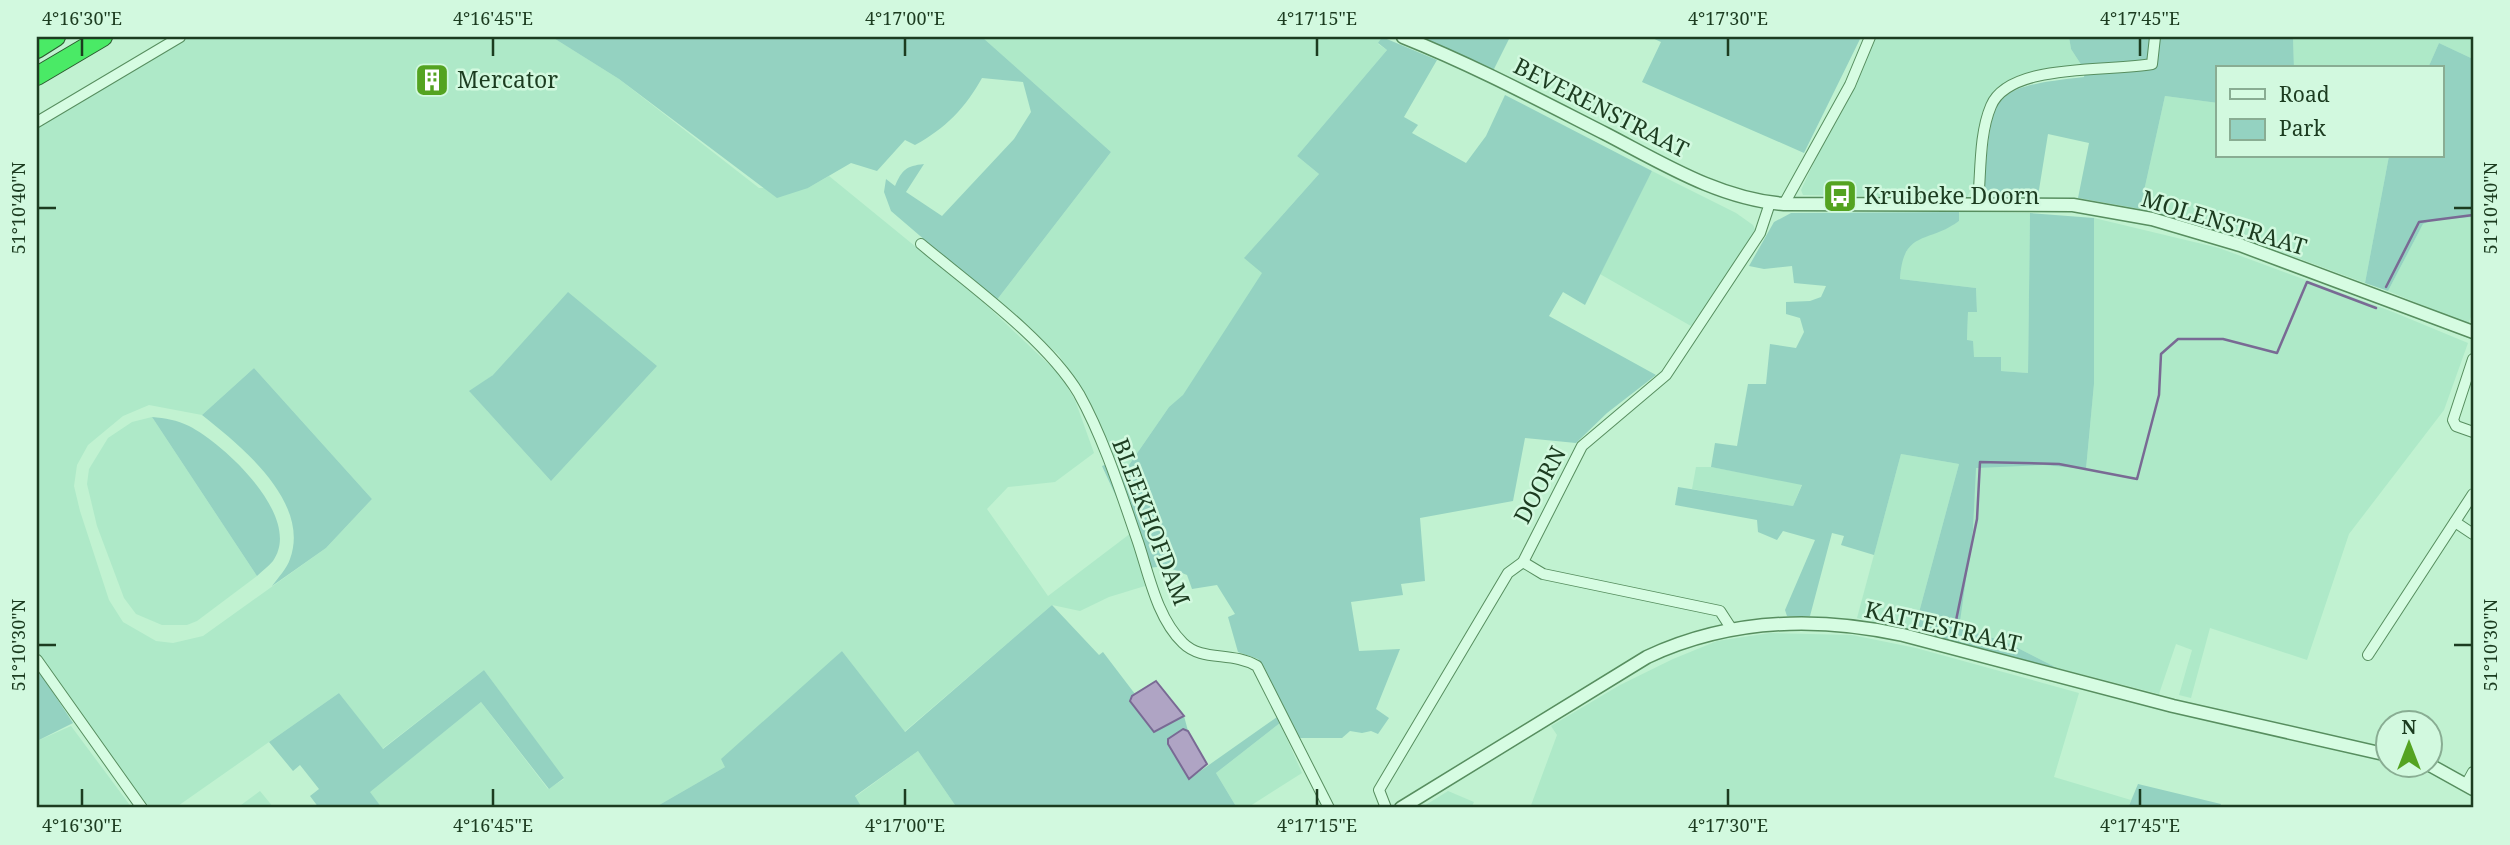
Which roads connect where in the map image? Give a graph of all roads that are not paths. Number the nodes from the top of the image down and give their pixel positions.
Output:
1 (57, 37) edge
2 (103, 37) edge
3 (180, 37) edge
4 (1404, 37) edge
5 (1870, 37) edge
6 (2155, 37) edge
7 (37, 49) edge
8 (37, 76) edge
9 (37, 122) edge
10 (1978, 203) junction
11 (1777, 204) junction
12 (921, 244) dead end
13 (2473, 332) edge
14 (2473, 359) edge
15 (2473, 432) edge
16 (2473, 494) edge
17 (2455, 522) junction
18 (2473, 534) edge
19 (1523, 562) junction
20 (1731, 628) junction
21 (2368, 655) dead end
22 (37, 660) edge
23 (2374, 752) edge
24 (2444, 771) edge
25 (2471, 781) edge
26 (142, 808) edge
27 (1329, 808) edge
28 (1386, 808) edge
29 (1401, 808) edge

1 - 7 highway
2 - 8 highway
3 - 9 street
4 - 11 street, BEVERENSTRAAT
5 - 11 street, DOORN
6 - 10 street
10 - 11 street, MOLENSTRAAT
10 - 13 street, MOLENSTRAAT
11 - 19 street, DOORN
12 - 27 street, BLEEKHOFDAM
14 - 15 street
16 - 17 street
17 - 18 street
17 - 21 street
19 - 20 street
19 - 28 street, DOORN
20 - 23 street, KATTESTRAAT
20 - 29 street, KATTESTRAAT
22 - 26 street
24 - 25 street

